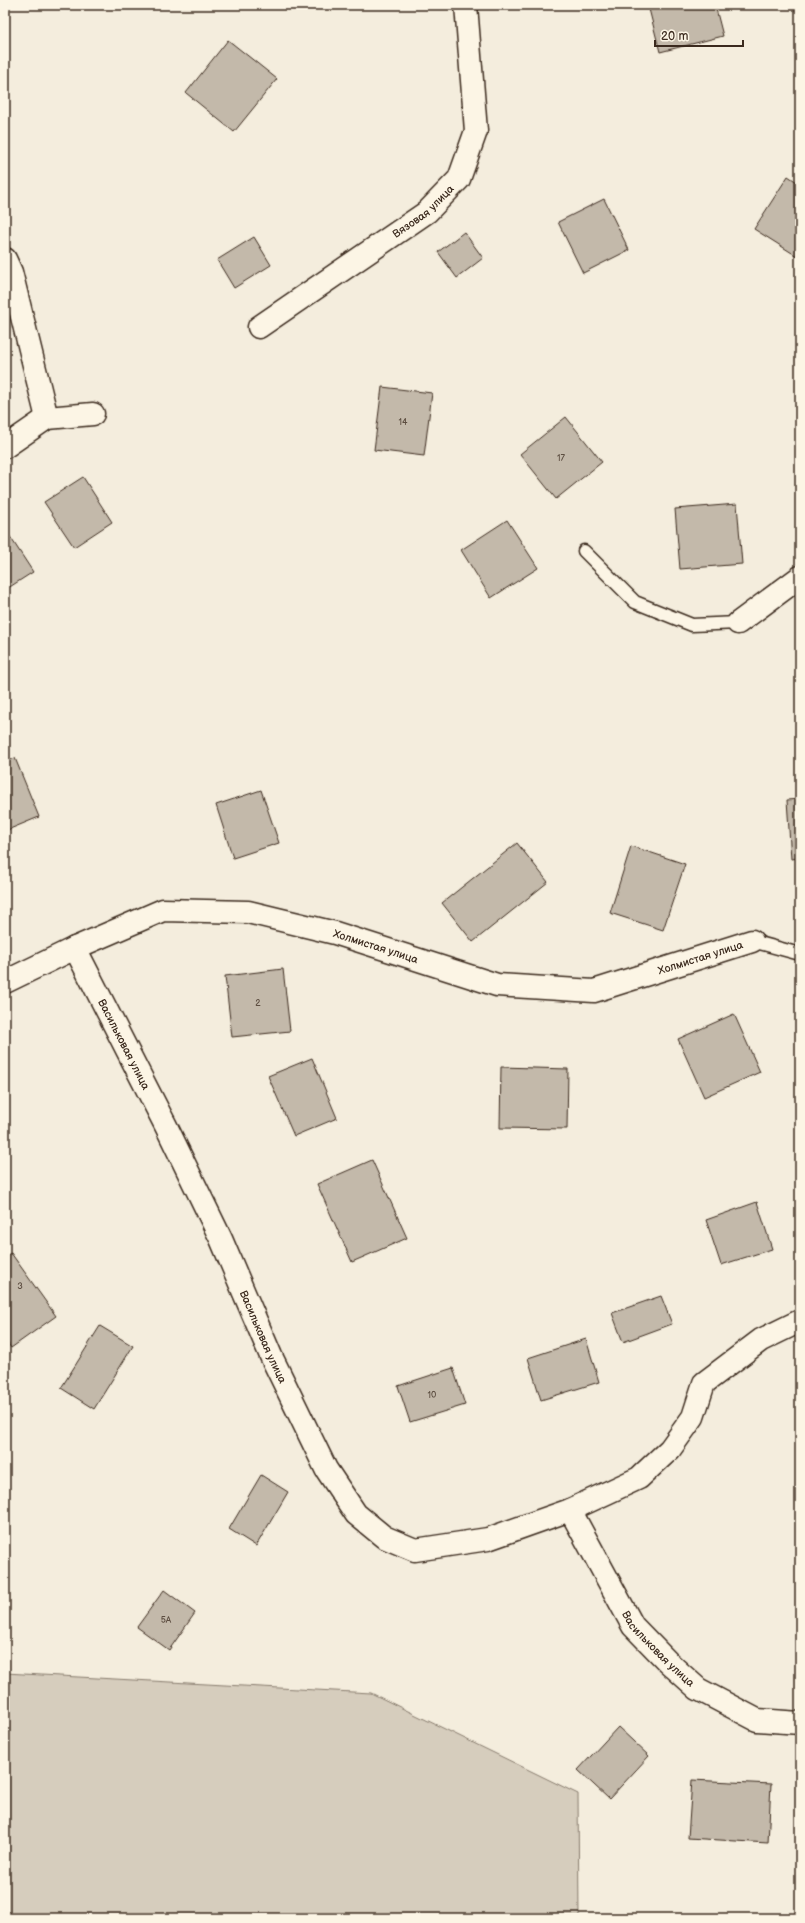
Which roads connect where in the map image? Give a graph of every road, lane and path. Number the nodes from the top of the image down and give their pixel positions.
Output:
1 (466, 5) edge
2 (5, 259) edge
3 (259, 327) dead end
4 (93, 414) dead end
5 (47, 418) junction
6 (5, 447) edge
7 (584, 551) dead end
8 (800, 577) edge
9 (738, 623) joint
10 (752, 941) joint
11 (75, 948) junction
12 (800, 954) edge
13 (5, 982) edge
14 (800, 1321) edge
15 (570, 1510) junction
16 (800, 1723) edge

1 - 3 street, Вязовая улица
2 - 5 street
4 - 5 street
5 - 6 street
7 - 9 lane
8 - 9 street
10 - 11 street, Холмистая улица
10 - 12 lane
11 - 13 street, Холмистая улица
11 - 15 street, Васильковая улица
14 - 15 street, Васильковая улица
15 - 16 street, Васильковая улица

